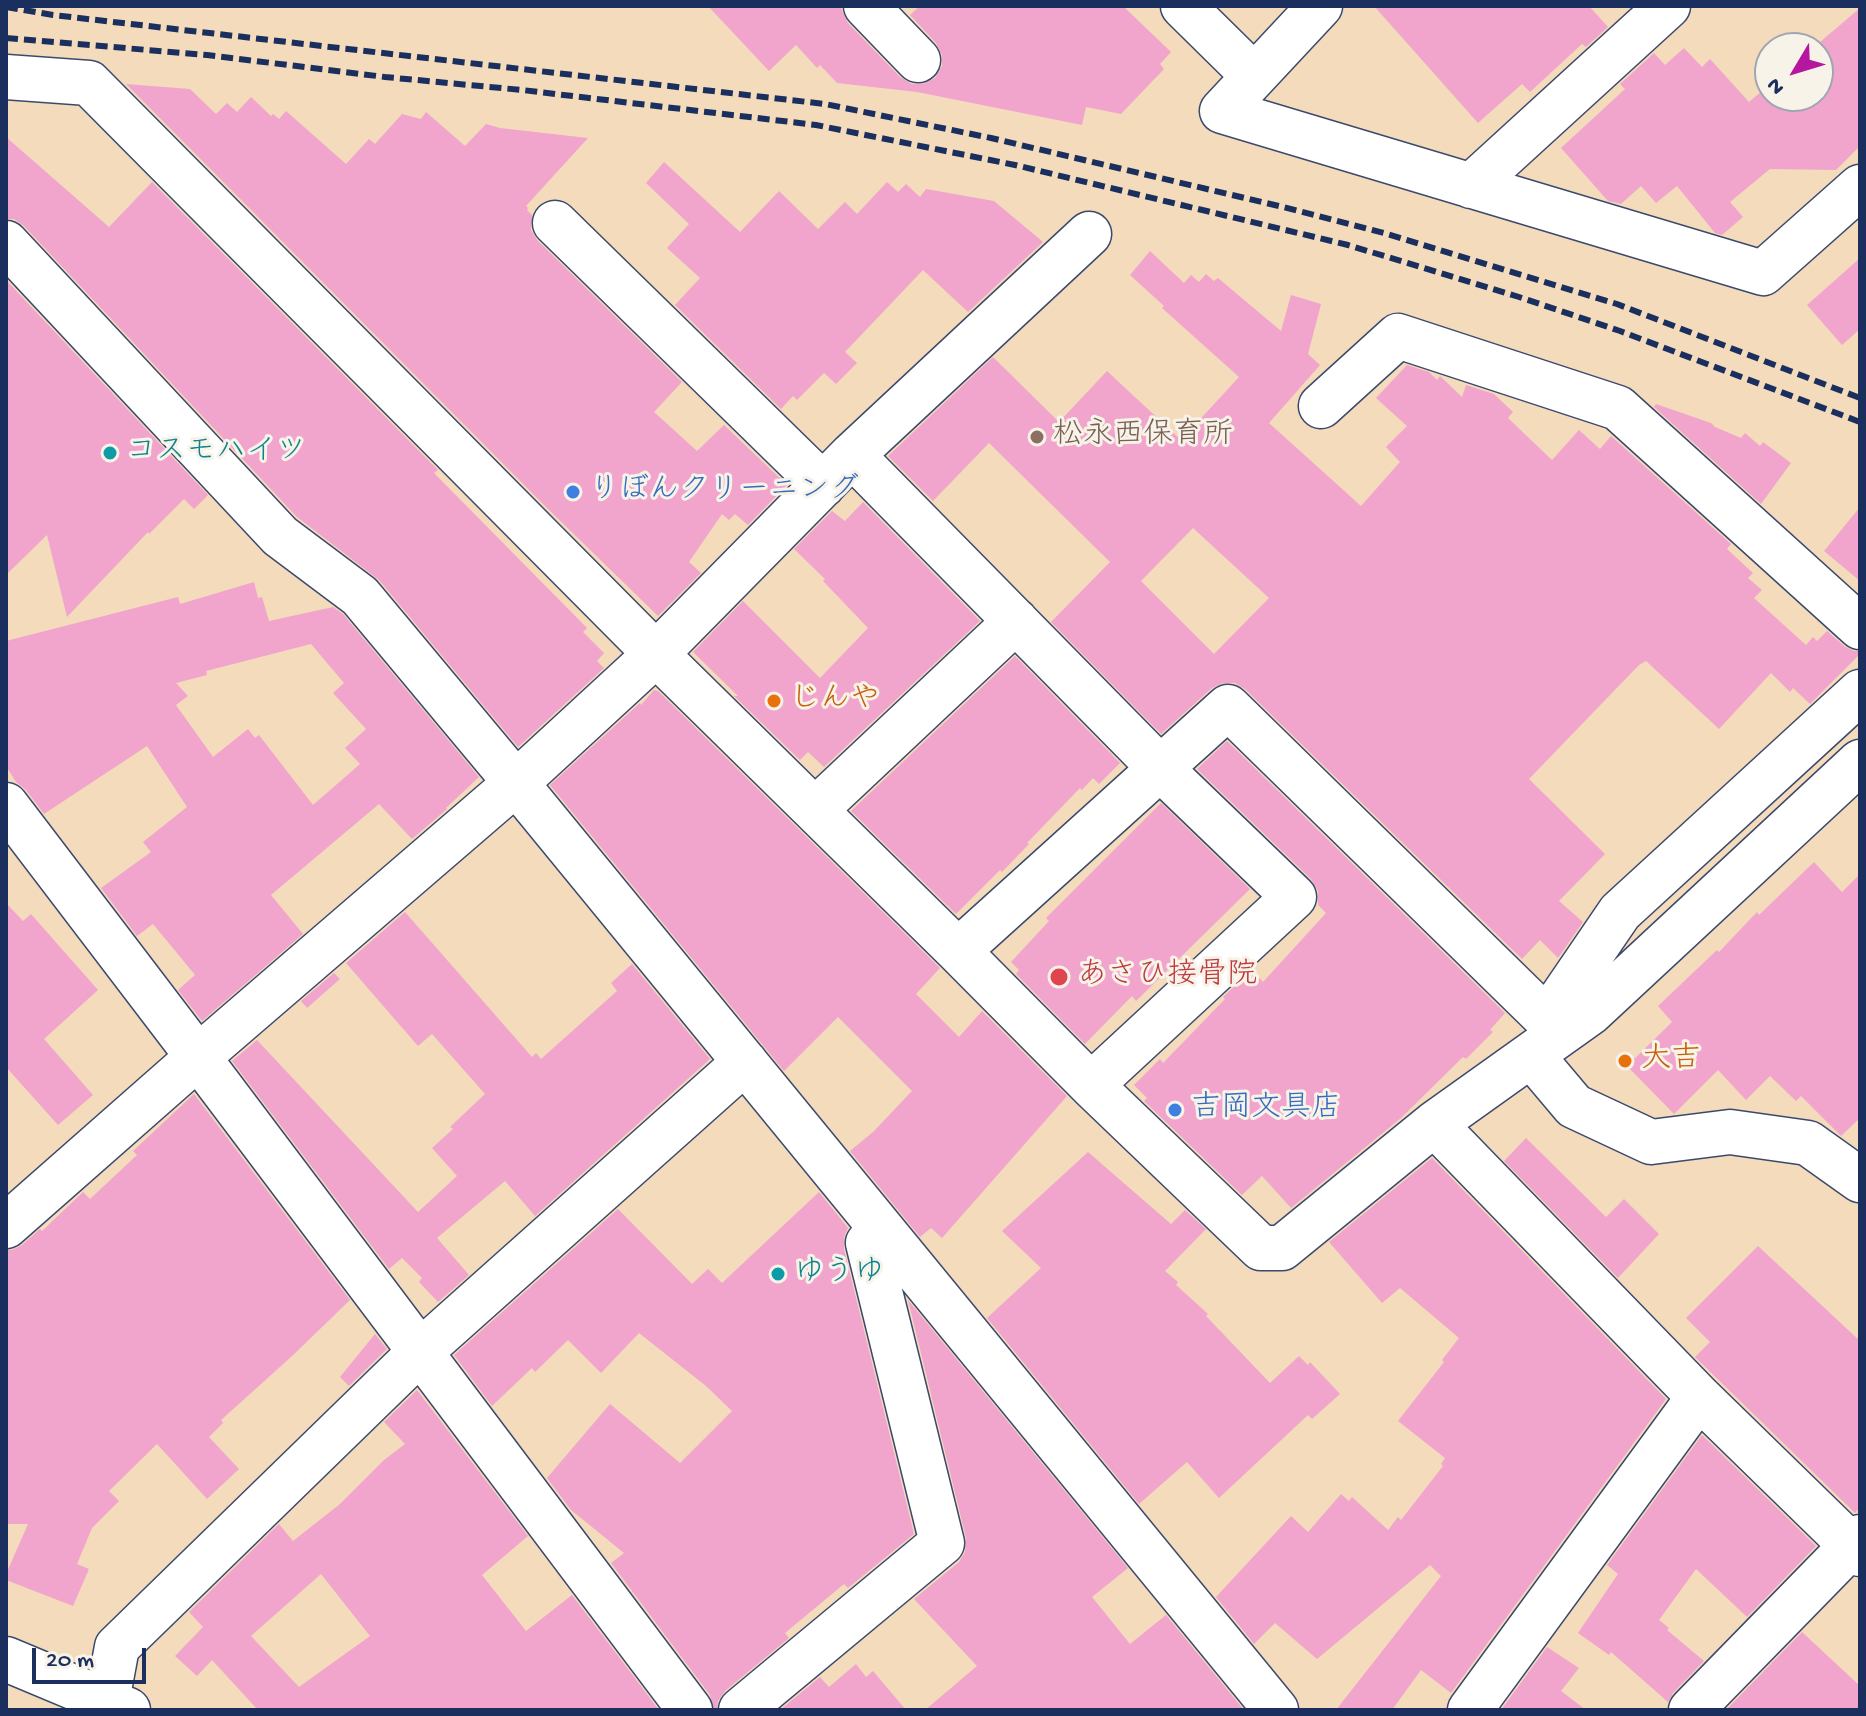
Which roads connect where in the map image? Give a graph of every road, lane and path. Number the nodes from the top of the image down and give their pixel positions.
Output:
1 (866, 6) edge
2 (1183, 6) edge
3 (1320, 6) edge
4 (1668, 6) edge
5 (918, 60) dead end
6 (1254, 76) junction
7 (6, 77) edge
8 (1471, 186) junction
9 (1860, 187) edge
10 (555, 223) dead end
11 (1089, 234) dead end
12 (6, 243) edge
13 (1321, 406) dead end
14 (838, 470) junction
15 (1016, 621) junction
16 (1860, 627) edge
17 (656, 654) junction
18 (1860, 692) edge
19 (1858, 768) edge
20 (1161, 769) junction
21 (516, 783) junction
22 (6, 805) edge
23 (815, 810) junction
24 (958, 951) junction
25 (1544, 1037) junction
26 (198, 1057) junction
27 (745, 1062) junction
28 (1091, 1085) junction
29 (1434, 1124) junction
30 (1860, 1180) edge
31 (6, 1226) edge
32 (880, 1227) junction
33 (420, 1352) junction
34 (1699, 1397) junction
35 (1857, 1545) edge
36 (6, 1659) edge
37 (117, 1706) edge
38 (690, 1710) edge
39 (741, 1710) edge
40 (1276, 1710) edge
41 (1470, 1710) edge
42 (1691, 1710) edge

1 - 5 main road
2 - 6 main road
3 - 6 main road
4 - 8 main road
6 - 8 main road
7 - 17 main road
8 - 9 main road
10 - 14 main road
11 - 14 main road
12 - 21 main road
13 - 16 main road
14 - 15 main road
14 - 17 main road
15 - 20 main road
15 - 23 main road
17 - 21 main road
17 - 23 main road
18 - 25 main road
19 - 25 main road
20 - 24 main road
20 - 25 main road
20 - 28 main road
21 - 26 main road
21 - 27 main road
22 - 26 main road
23 - 24 main road
24 - 28 main road
25 - 29 main road
25 - 30 main road
26 - 31 main road
26 - 33 main road
27 - 32 main road
27 - 33 main road
28 - 29 main road
29 - 34 main road
32 - 39 main road
32 - 40 main road
33 - 37 main road
33 - 38 main road
34 - 35 main road
34 - 41 main road
35 - 42 main road
36 - 37 main road

